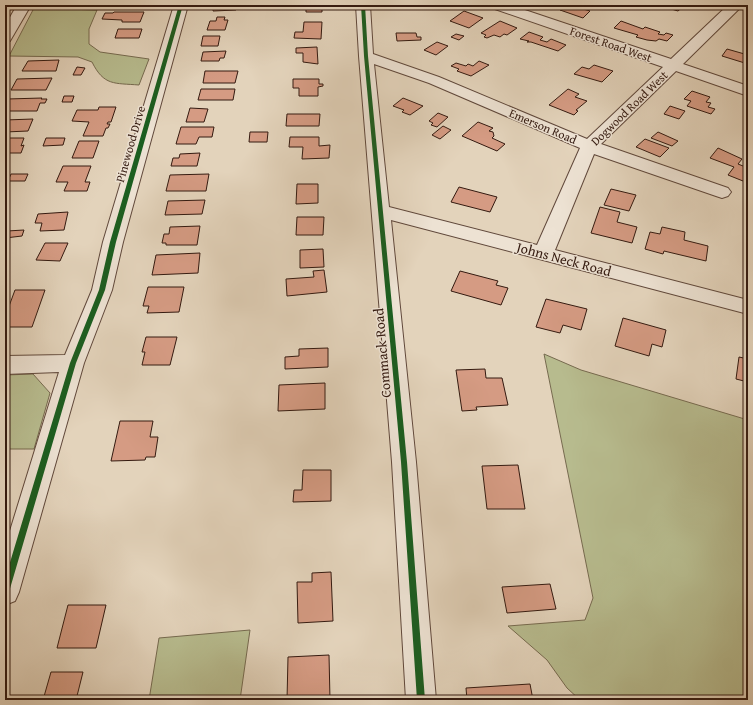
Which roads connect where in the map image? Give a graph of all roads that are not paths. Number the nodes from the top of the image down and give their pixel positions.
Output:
1 (24, 5) edge
2 (181, 5) edge
3 (363, 5) edge
4 (497, 5) edge
5 (736, 5) edge
6 (5, 38) edge
7 (366, 56) junction
8 (673, 65) junction
9 (748, 91) edge
10 (590, 146) junction
11 (722, 192) dead end
12 (380, 211) junction
13 (544, 253) junction
14 (748, 307) edge
15 (73, 363) junction
16 (5, 365) edge
17 (5, 592) edge
18 (421, 700) edge

1 - 6 street
2 - 15 street, Pinewood Drive
3 - 7 street, Commack Road
4 - 8 street, Forest Road West
5 - 8 street, Dogwood Road West
7 - 10 street, Emerson Road
7 - 12 street, Commack Road
8 - 9 street, Forest Road West
8 - 10 street, Dogwood Road West
10 - 11 street, Emerson Road
10 - 13 street, Dogwood Road West
12 - 13 street, Johns Neck Road
12 - 18 street, Commack Road
13 - 14 street, Johns Neck Road
15 - 16 street
15 - 17 street

